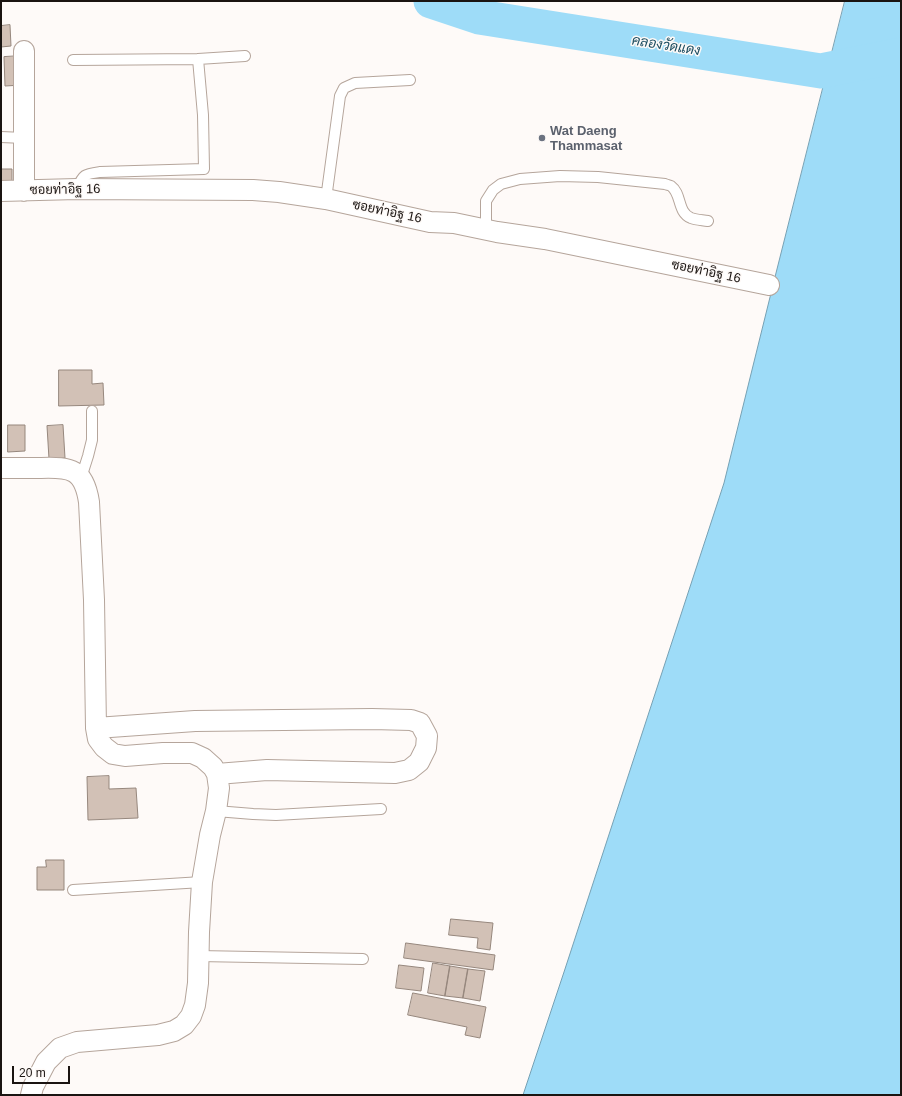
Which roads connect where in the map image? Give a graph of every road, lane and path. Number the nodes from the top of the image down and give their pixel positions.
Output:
1 (24, 51) dead end
2 (245, 56) dead end
3 (198, 58) junction
4 (73, 60) dead end
5 (410, 80) dead end
6 (1, 137) edge
7 (24, 138) junction
8 (204, 179) junction
9 (1, 191) edge
10 (24, 191) junction
11 (326, 199) junction
12 (708, 221) dead end
13 (486, 230) junction
14 (769, 285) dead end
15 (92, 411) dead end
16 (1, 468) edge
17 (81, 478) junction
18 (96, 728) junction
19 (218, 774) junction
20 (381, 809) dead end
21 (216, 811) junction
22 (202, 882) junction
23 (73, 890) dead end
24 (198, 956) junction
25 (363, 959) dead end
26 (31, 1095) edge

1 - 7 street
2 - 3 lane
3 - 4 lane
3 - 8 lane
5 - 11 lane
6 - 7 lane
7 - 10 street
8 - 10 street, ซอยท่าอิฐ 16
8 - 11 street, ซอยท่าอิฐ 16
9 - 10 street, ซอยท่าอิฐ 16
11 - 13 street, ซอยท่าอิฐ 16
12 - 13 lane
13 - 14 street, ซอยท่าอิฐ 16
15 - 17 lane
16 - 17 street
17 - 18 street
18 - 19 street
18 - 19 street
19 - 21 street
20 - 21 lane
21 - 22 street
22 - 23 lane
22 - 24 street
24 - 25 lane
24 - 26 street

